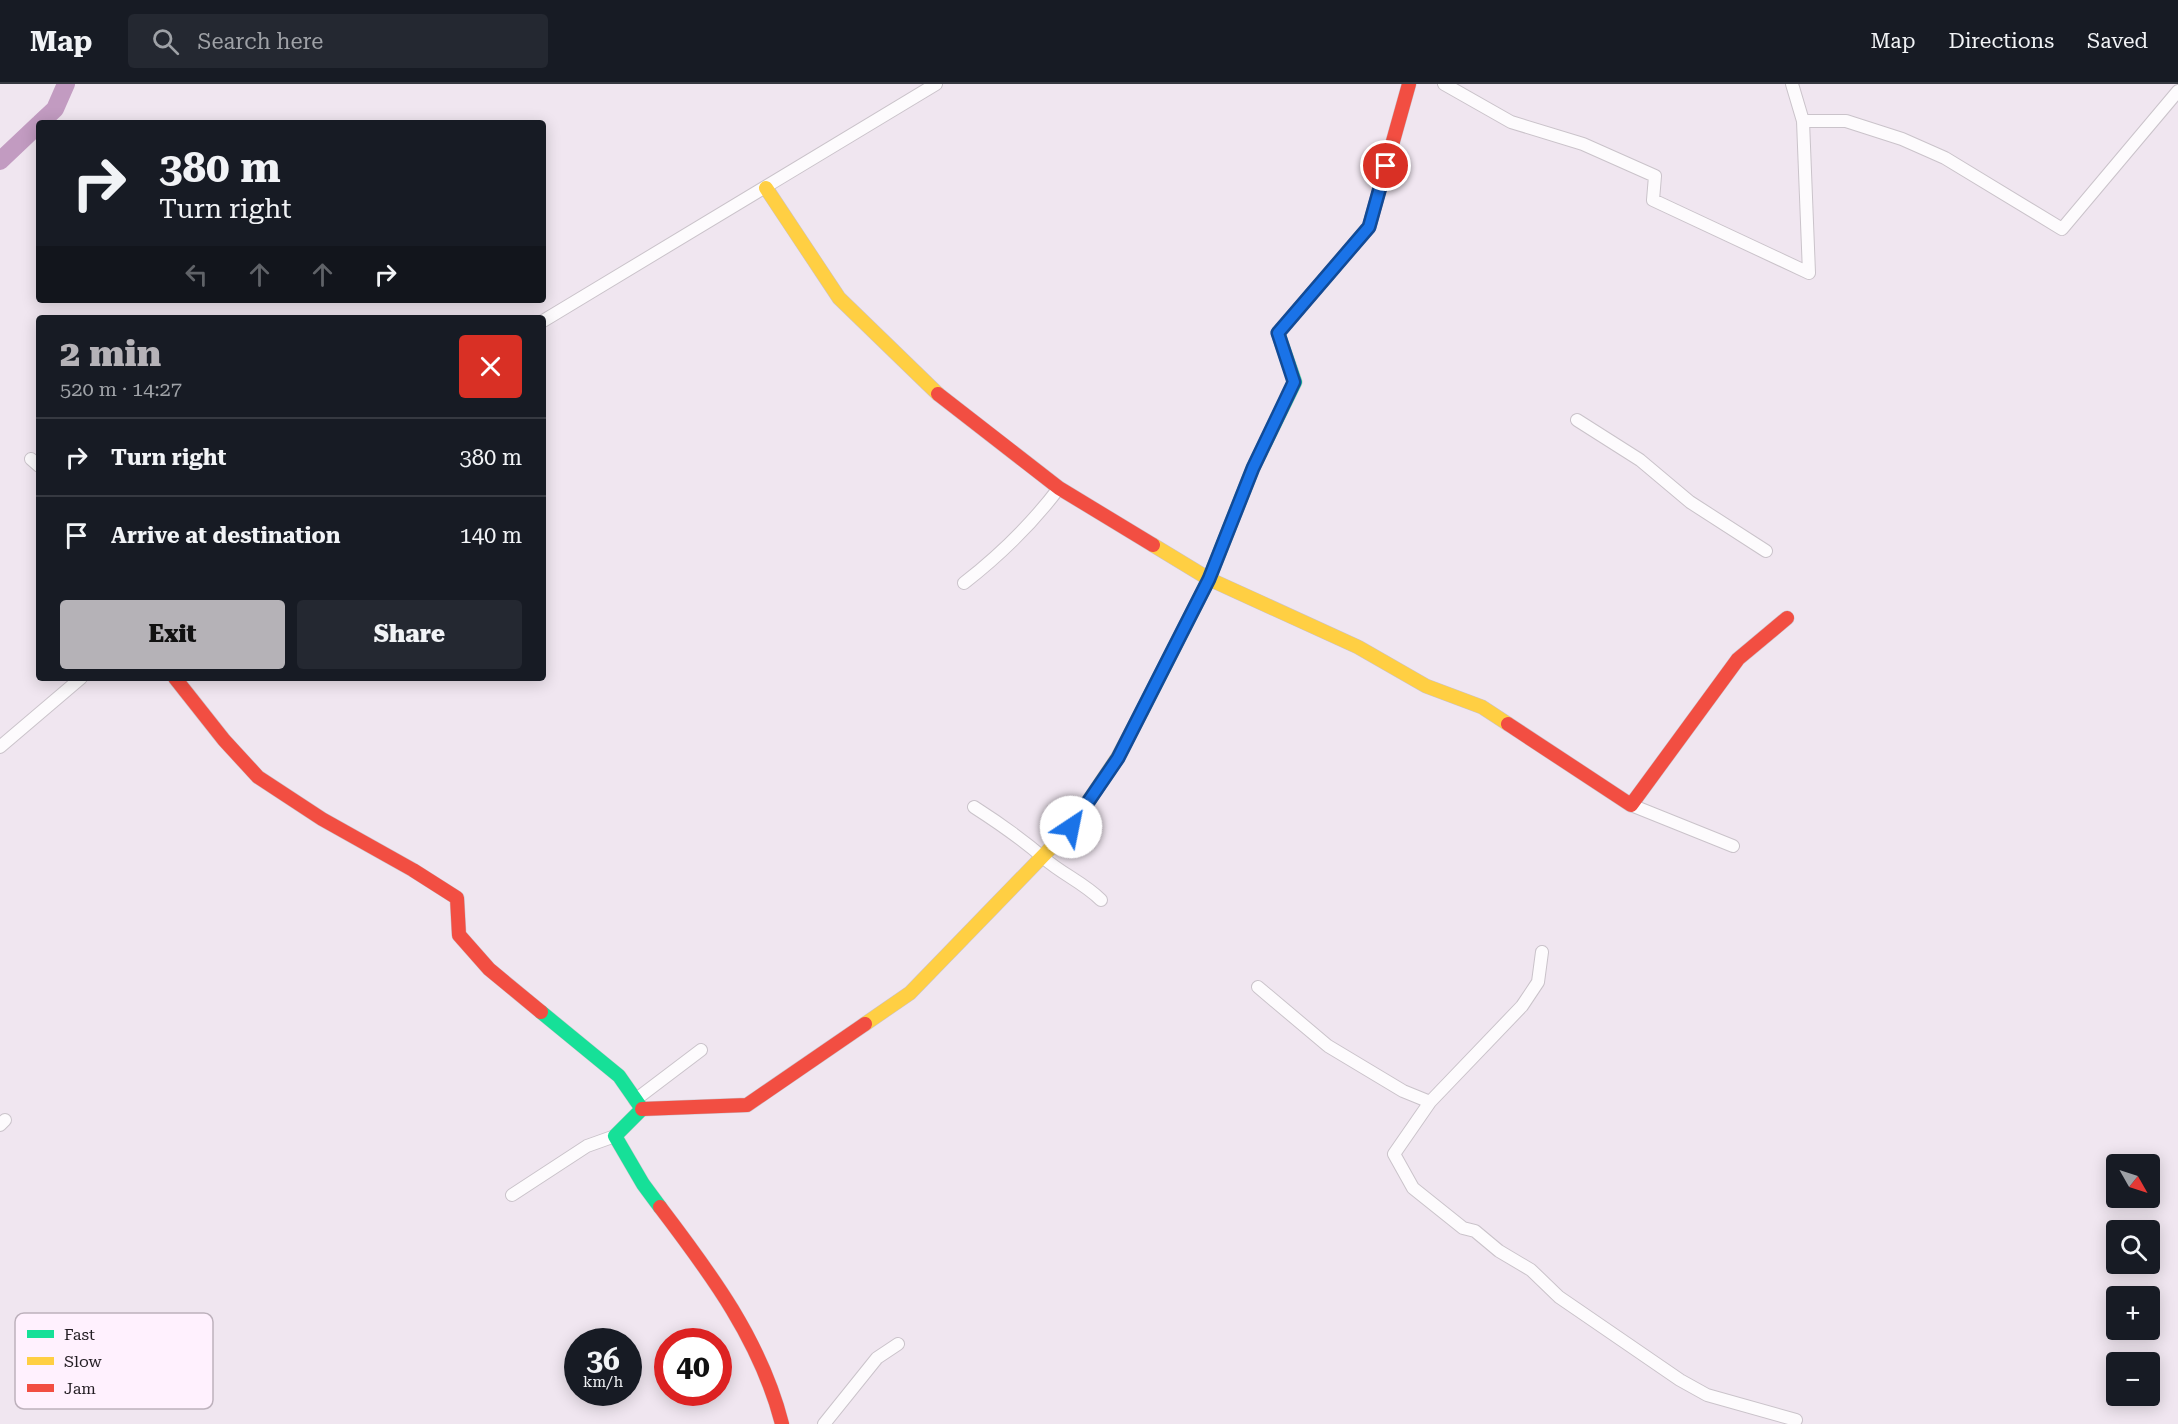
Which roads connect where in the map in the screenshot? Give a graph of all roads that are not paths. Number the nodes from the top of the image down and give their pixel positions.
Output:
1 (936, 84) edge
2 (1409, 84) edge
3 (1444, 84) edge
4 (1792, 84) edge
5 (2178, 91) edge
6 (1803, 121) junction
7 (766, 188) junction
8 (546, 319) edge
9 (1577, 420) dead end
10 (1059, 488) junction
11 (1766, 551) dead end
12 (1209, 579) junction
13 (964, 583) dead end
14 (1787, 618) dead end
15 (77, 681) edge
16 (177, 681) edge
17 (0, 747) edge
18 (1630, 805) junction
19 (974, 807) dead end
20 (1733, 846) dead end
21 (1042, 856) junction
22 (1101, 900) dead end
23 (1542, 952) dead end
24 (1258, 987) dead end
25 (702, 1050) dead end
26 (1430, 1102) junction
27 (639, 1104) junction
28 (615, 1136) junction
29 (512, 1195) dead end
30 (898, 1344) dead end
31 (1796, 1420) dead end
32 (782, 1424) edge
33 (824, 1424) edge

1 - 7 street
2 - 12 street
3 - 6 street
4 - 6 street
5 - 6 street
7 - 8 street
7 - 10 street
9 - 11 street
10 - 12 street
10 - 13 street
12 - 18 street
12 - 21 street
14 - 18 street
15 - 17 street
16 - 27 street
18 - 20 street
19 - 21 street
21 - 22 street
21 - 27 street
23 - 26 street
24 - 26 street
25 - 27 street
26 - 31 street
27 - 28 street
28 - 29 street
28 - 32 street
30 - 33 street

